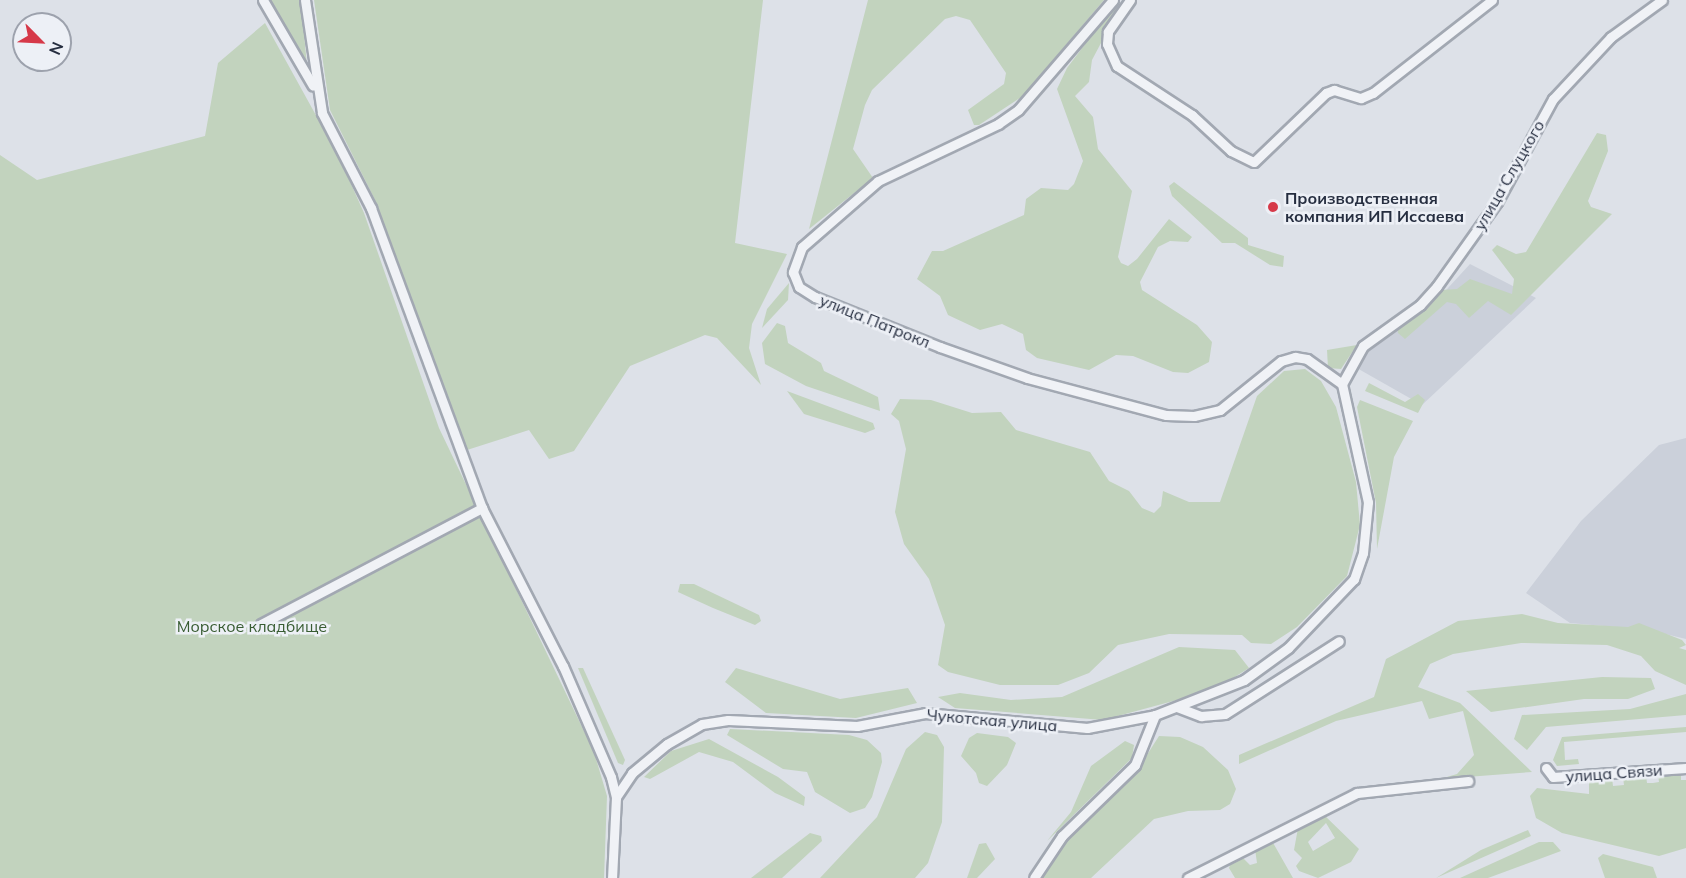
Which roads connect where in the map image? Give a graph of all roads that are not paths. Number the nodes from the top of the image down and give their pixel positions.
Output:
1 (263, 0) edge
2 (306, 0) edge
3 (1113, 0) edge
4 (1130, 0) edge
5 (1492, 0) edge
6 (1662, 0) edge
7 (317, 94) junction
8 (1342, 384) junction
9 (482, 508) junction
10 (261, 624) dead end
11 (1339, 640) dead end
12 (1177, 707) junction
13 (1155, 715) junction
14 (1546, 768) dead end
15 (1686, 768) edge
16 (1468, 782) dead end
17 (616, 797) junction
18 (612, 878) edge
19 (1034, 878) edge
20 (1188, 878) edge

1 - 7 street
2 - 7 street
3 - 8 street, улица Патрокл
4 - 5 street
6 - 8 street, улица Слуцкого
7 - 9 street
8 - 12 street, Чукотская улица
9 - 10 street
9 - 17 street
11 - 12 street
12 - 13 street, Чукотская улица
13 - 17 street, Чукотская улица
13 - 19 street
14 - 15 street, улица Связи
16 - 20 street
17 - 18 street

